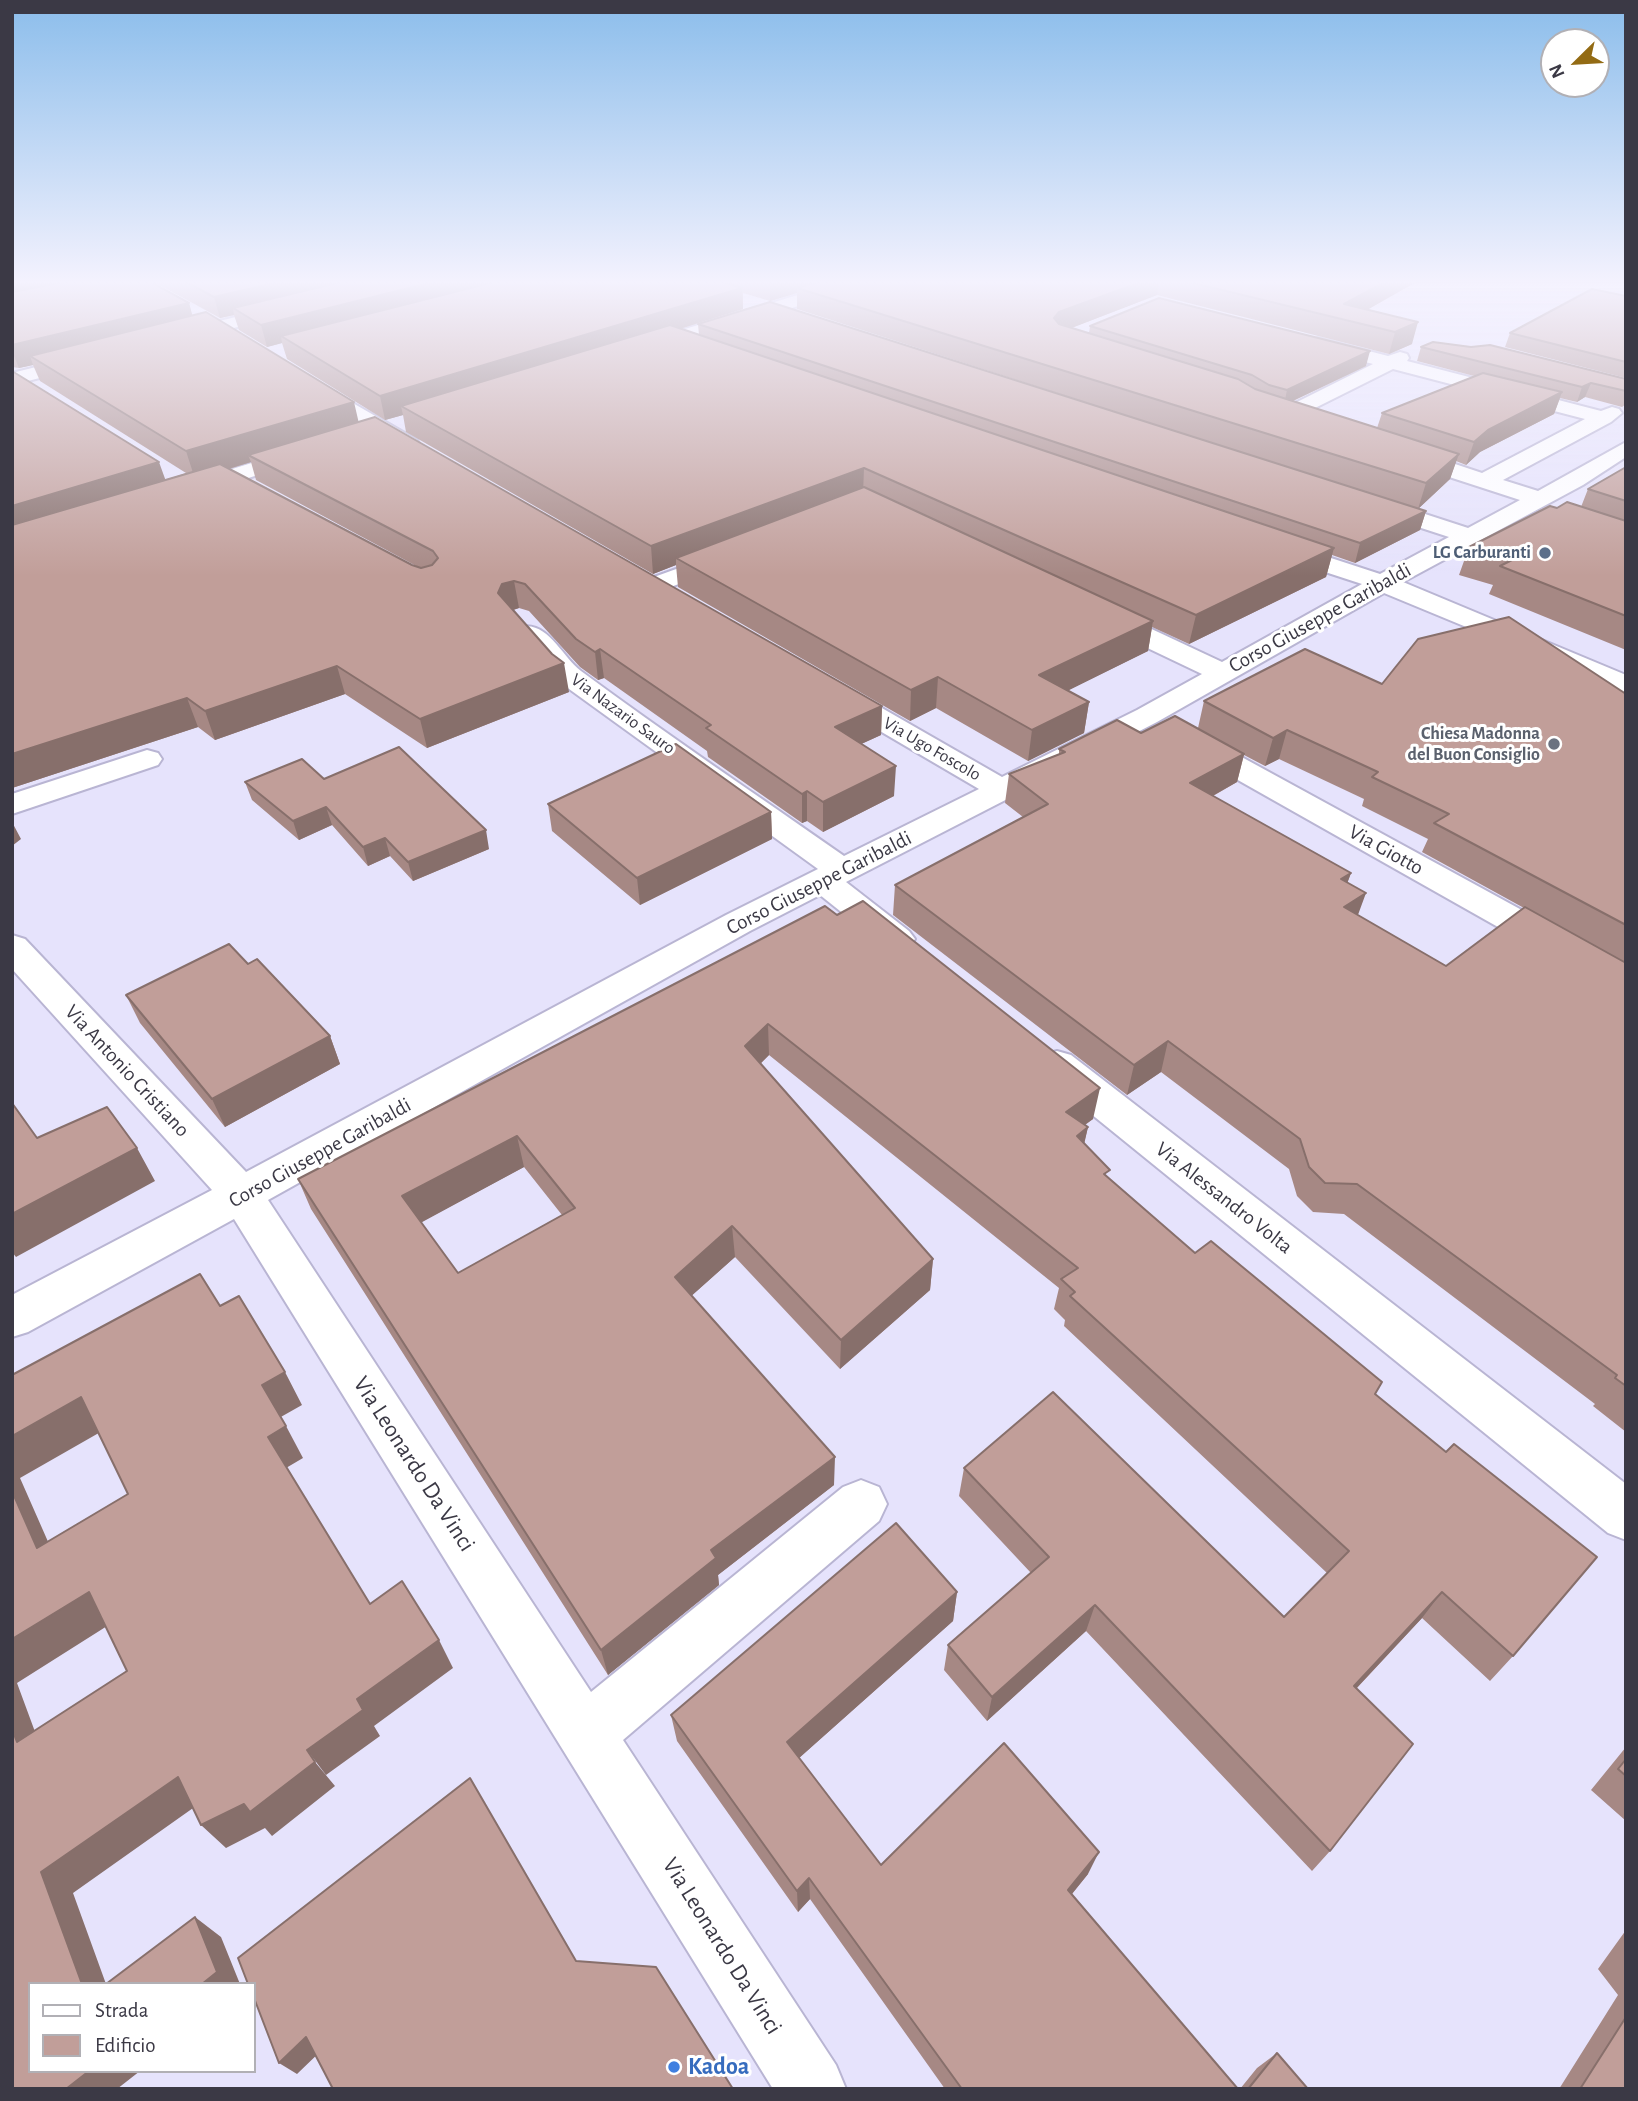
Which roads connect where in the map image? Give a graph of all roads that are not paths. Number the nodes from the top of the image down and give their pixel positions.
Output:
1 (19, 380) edge
2 (304, 380) edge
3 (1350, 380) edge
4 (1455, 380) edge
5 (1474, 385) junction
6 (41, 393) edge
7 (1449, 395) edge
8 (1626, 405) edge
9 (1604, 418) junction
10 (1311, 423) edge
11 (392, 425) junction
12 (356, 437) edge
13 (330, 445) edge
14 (1386, 448) edge
15 (435, 460) edge
16 (1617, 462) edge
17 (229, 477) junction
18 (1484, 481) junction
19 (178, 489) edge
20 (253, 490) edge
21 (1350, 498) edge
22 (1537, 508) junction
23 (1469, 536) junction
24 (1261, 543) edge
25 (752, 548) edge
26 (628, 572) edge
27 (1383, 583) junction
28 (652, 586) junction
29 (676, 600) edge
30 (1075, 603) edge
31 (518, 619) edge
32 (1223, 673) junction
33 (821, 684) edge
34 (1626, 685) edge
35 (1147, 716) junction
36 (147, 759) dead end
37 (1001, 789) junction
38 (12, 805) edge
39 (833, 875) junction
40 (12, 947) edge
41 (932, 966) edge
42 (1626, 983) edge
43 (1029, 1043) edge
44 (251, 1208) junction
45 (12, 1318) edge
46 (861, 1504) dead end
47 (1626, 1516) edge
48 (586, 1733) junction
49 (812, 2089) edge

1 - 6 street
2 - 11 street
3 - 10 street
4 - 5 street
5 - 7 street
5 - 9 street
8 - 9 street
9 - 18 street
11 - 12 street
11 - 15 street
13 - 17 street
14 - 18 street
16 - 22 street, Corso Giuseppe Garibaldi
17 - 19 street
17 - 20 street
18 - 22 street
21 - 23 street
22 - 23 street, Corso Giuseppe Garibaldi
23 - 27 street, Corso Giuseppe Garibaldi
24 - 27 street
25 - 28 street
26 - 28 street
27 - 32 street, Corso Giuseppe Garibaldi
27 - 34 street
28 - 29 street
30 - 32 street
31 - 39 street, Via Nazario Sauro
32 - 35 street, Corso Giuseppe Garibaldi
33 - 37 street, Via Ugo Foscolo
35 - 37 street, Corso Giuseppe Garibaldi
35 - 42 street, Via Giotto
36 - 38 street
37 - 39 street, Corso Giuseppe Garibaldi
39 - 41 street
39 - 44 street, Corso Giuseppe Garibaldi
40 - 44 street, Via Antonio Cristiano
43 - 47 street, Via Alessandro Volta
44 - 45 street, Corso Giuseppe Garibaldi
44 - 48 street, Via Leonardo Da Vinci
46 - 48 street
48 - 49 street, Via Leonardo Da Vinci

